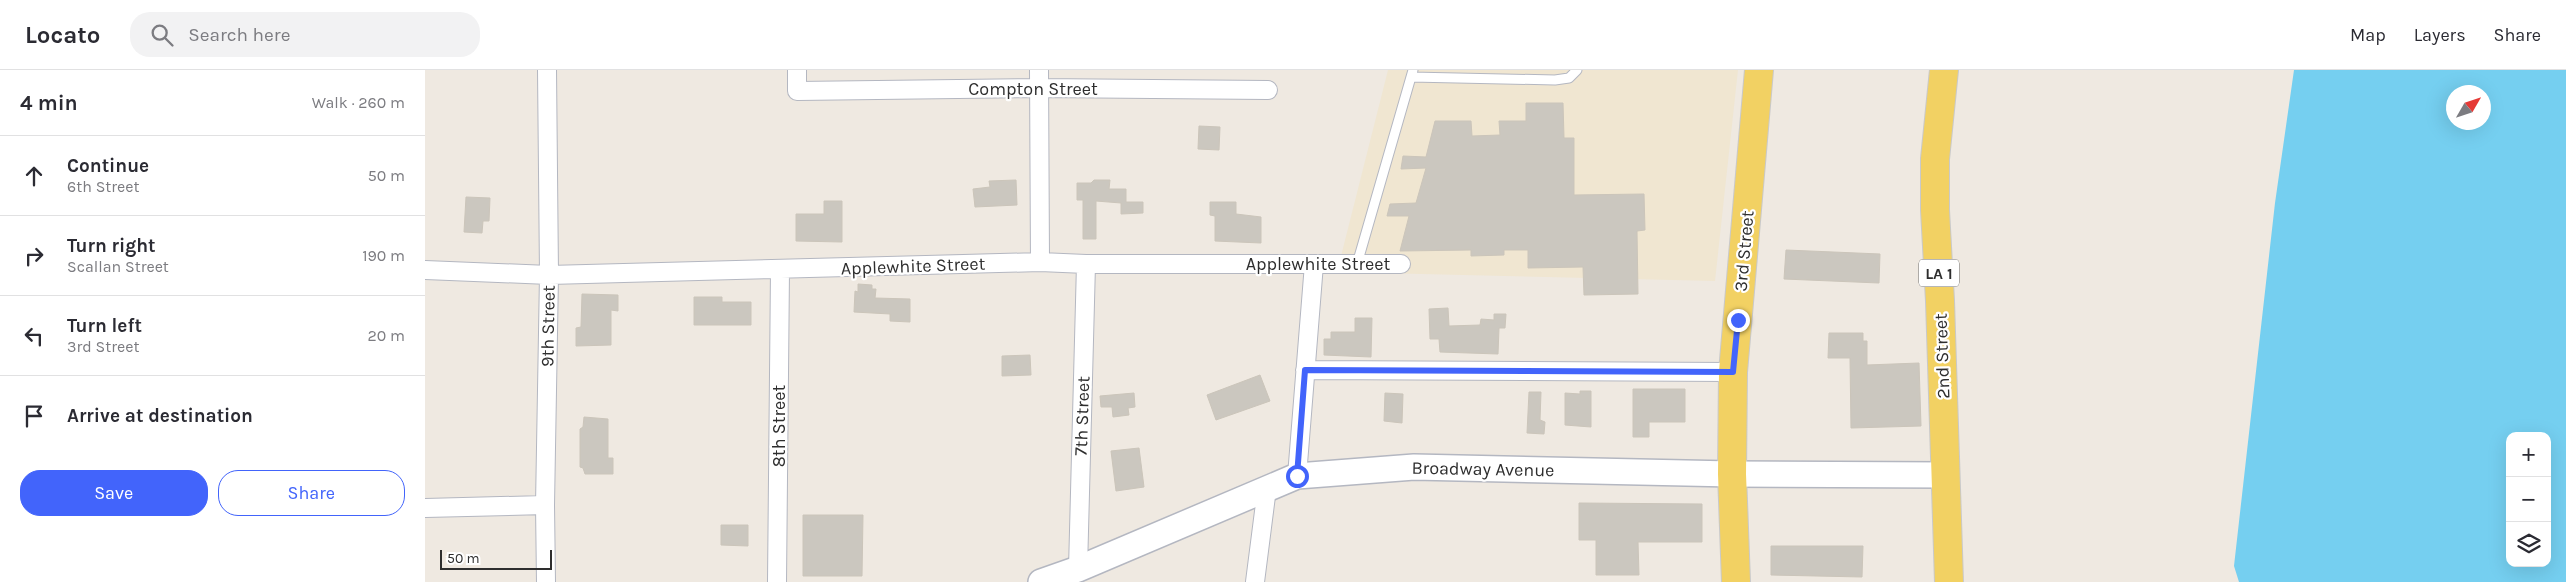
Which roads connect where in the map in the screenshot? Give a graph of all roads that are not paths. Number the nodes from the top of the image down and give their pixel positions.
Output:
1 (547, 70) edge
2 (797, 70) edge
3 (1039, 70) edge
4 (1577, 70) edge
5 (1759, 70) edge
6 (1944, 70) edge
7 (1412, 74) edge
8 (1039, 88) junction
9 (1268, 90) dead end
10 (1040, 262) junction
11 (1086, 264) junction
12 (1314, 264) junction
13 (1357, 264) junction
14 (1401, 264) dead end
15 (425, 270) edge
16 (780, 270) junction
17 (549, 275) junction
18 (1305, 370) junction
19 (1733, 372) junction
20 (1733, 474) junction
21 (1297, 476) junction
22 (1946, 476) junction
23 (1267, 488) junction
24 (545, 505) junction
25 (425, 508) edge
26 (1078, 569) junction
27 (546, 582) edge
28 (777, 582) edge
29 (1041, 582) edge
30 (1255, 582) edge
31 (1736, 582) edge
32 (1949, 582) edge

1 - 17 street, 9th Street
2 - 8 street, Compton Street
3 - 8 street
4 - 7 lane
5 - 19 main road, 3rd Street
6 - 22 main road, 2nd Street / LA 1
7 - 13 lane
8 - 9 street, Compton Street
8 - 10 street
10 - 11 street, Applewhite Street
10 - 16 street, Applewhite Street
11 - 12 street, Applewhite Street
11 - 26 street, 7th Street
12 - 13 street, Applewhite Street
12 - 18 street
13 - 14 street, Applewhite Street
15 - 17 street, Applewhite Street
16 - 17 street, Applewhite Street
16 - 28 street, 8th Street
17 - 24 street, 9th Street
18 - 19 street
18 - 21 street
19 - 20 main road, 3rd Street
20 - 21 main road, Broadway Avenue
20 - 22 main road, Broadway Avenue
20 - 31 main road, 3rd Street
21 - 23 main road, Broadway Avenue
22 - 32 main road, 2nd Street / LA 1
23 - 26 main road, Broadway Avenue
23 - 30 street
24 - 25 street
24 - 27 street, 9th Street
26 - 29 main road, Broadway Avenue

